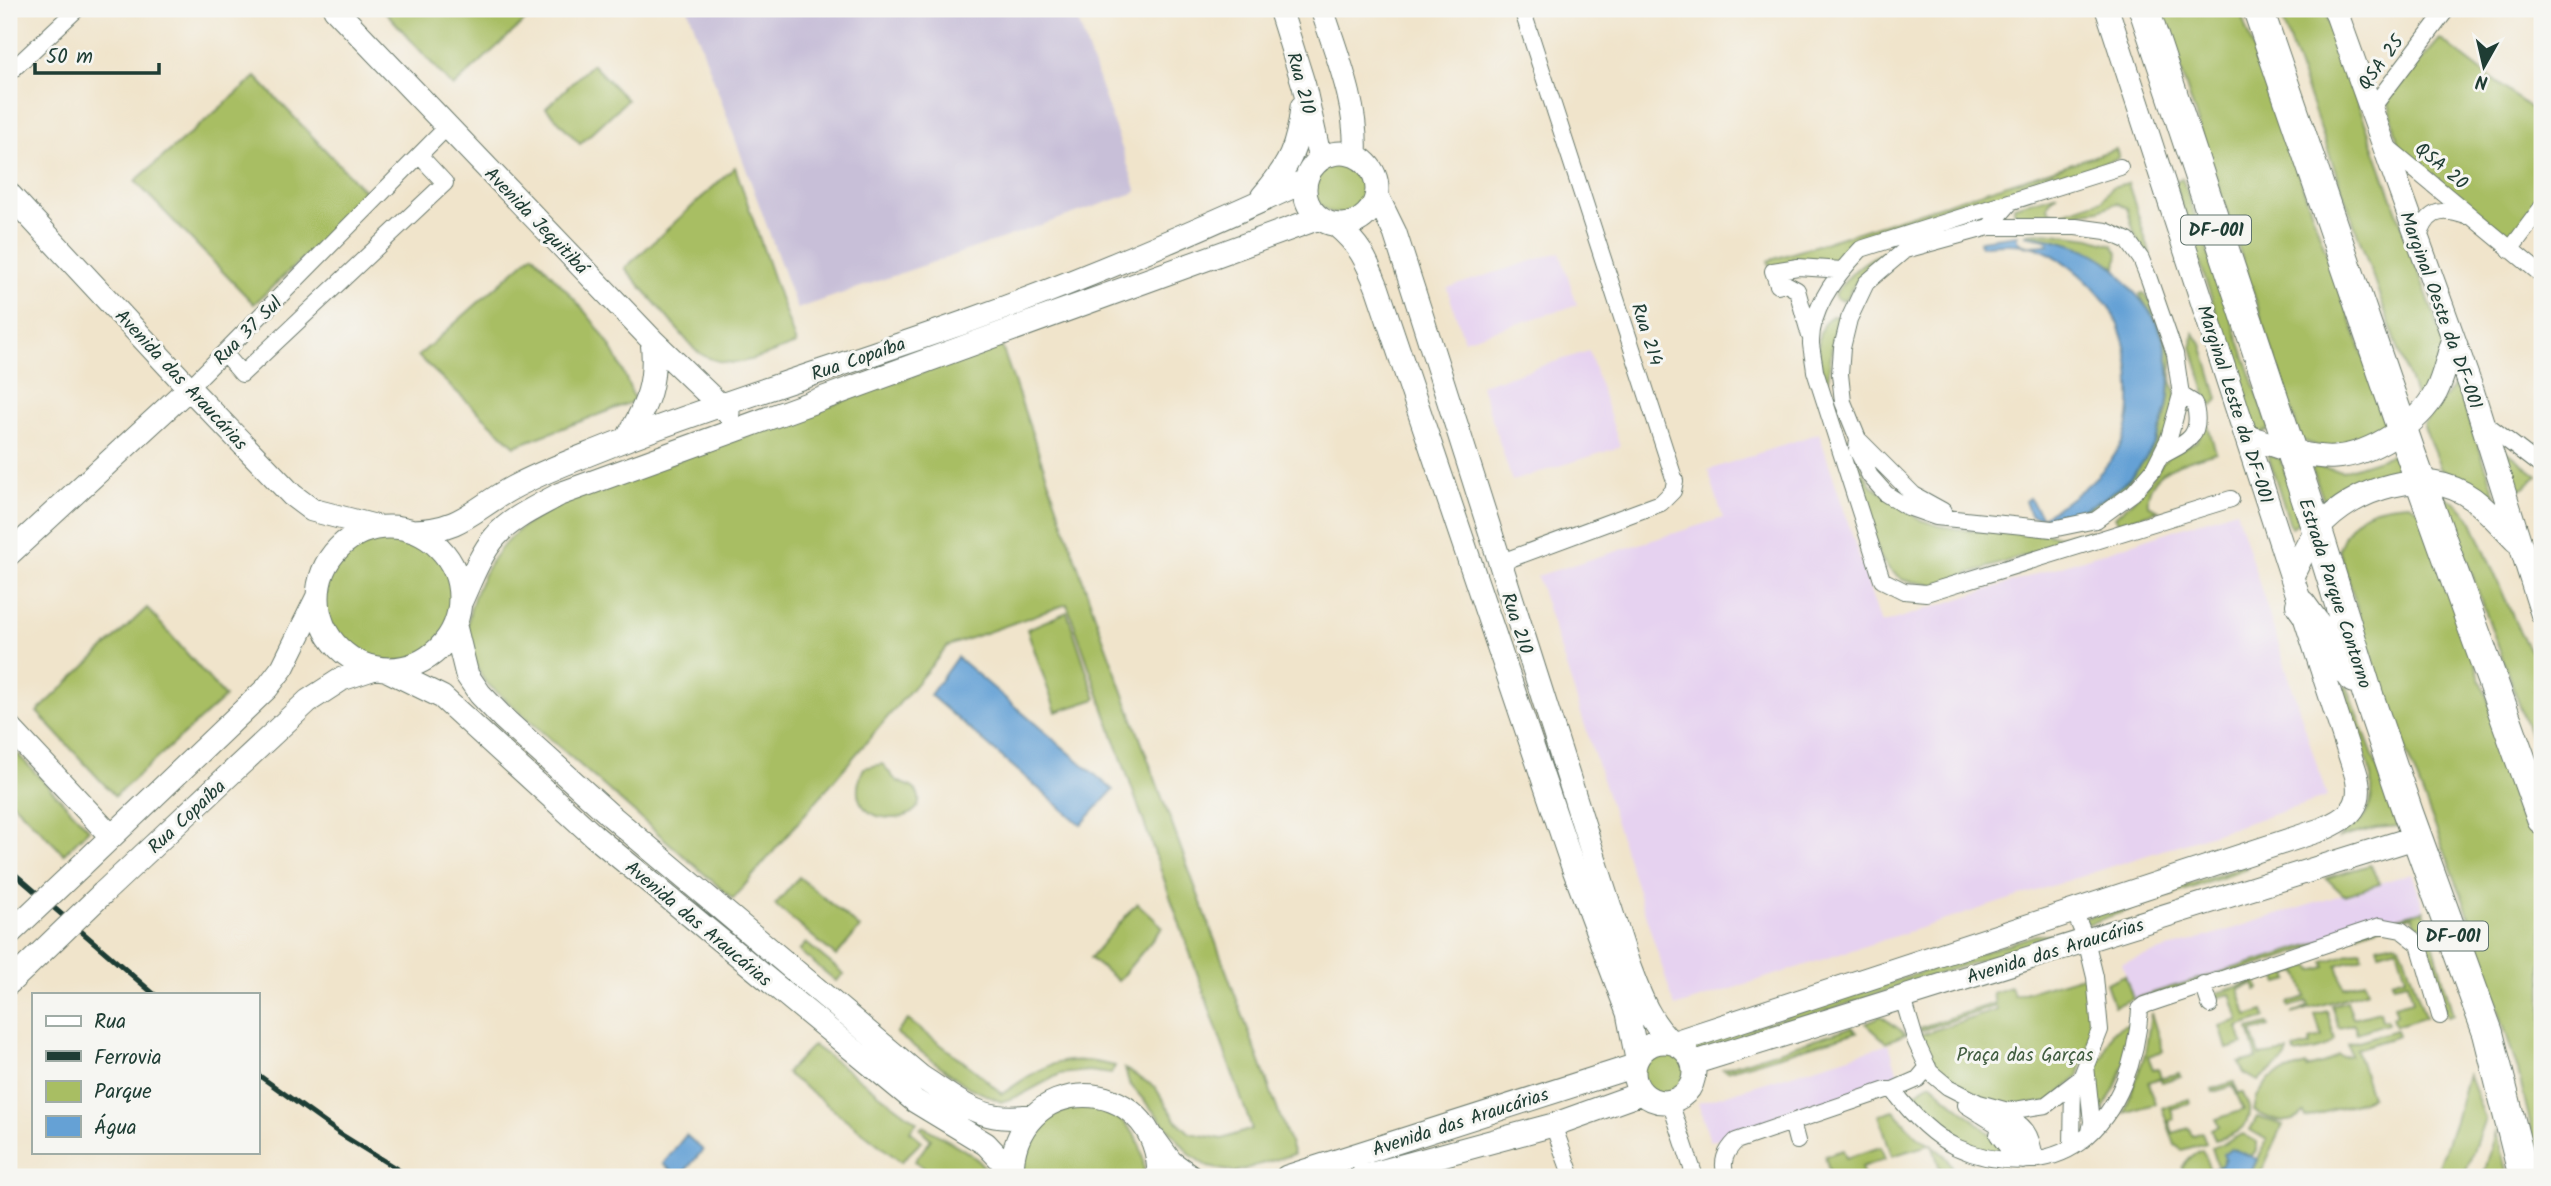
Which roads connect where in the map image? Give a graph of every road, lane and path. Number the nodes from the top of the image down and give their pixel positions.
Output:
1 (77, 9) edge
2 (335, 9) edge
3 (1280, 9) edge
4 (1322, 9) edge
5 (1522, 9) edge
6 (2107, 9) edge
7 (2144, 9) edge
8 (2258, 9) edge
9 (2335, 9) edge
10 (2447, 9) edge
11 (9, 73) edge
12 (1304, 86) junction
13 (2372, 108) junction
14 (447, 127) junction
15 (2384, 145) junction
16 (1354, 155) junction
17 (420, 156) junction
18 (1320, 159) junction
19 (2120, 167) dead end
20 (1305, 181) junction
21 (9, 194) edge
22 (1377, 196) junction
23 (2011, 202) junction
24 (1256, 204) junction
25 (2542, 207) edge
26 (2472, 218) junction
27 (1327, 221) junction
28 (1989, 226) junction
29 (1278, 234) junction
30 (2417, 242) junction
31 (2510, 250) junction
32 (1842, 270) junction
33 (2542, 275) edge
34 (1377, 287) junction
35 (652, 340) junction
36 (1811, 342) junction
37 (2453, 342) junction
38 (224, 353) junction
39 (190, 388) junction
40 (720, 405) junction
41 (2481, 420) junction
42 (744, 426) junction
43 (2402, 429) junction
44 (2246, 436) junction
45 (627, 439) junction
46 (2289, 451) junction
47 (2542, 467) edge
48 (2421, 483) junction
49 (2231, 499) dead end
50 (378, 527) junction
51 (2318, 530) junction
52 (412, 531) junction
53 (2518, 543) junction
54 (9, 554) edge
55 (1499, 563) junction
56 (2292, 576) junction
57 (317, 598) junction
58 (461, 601) junction
59 (2301, 605) junction
60 (2542, 613) edge
61 (456, 626) junction
62 (381, 669) junction
63 (2369, 698) junction
64 (9, 727) edge
65 (2358, 800) joint
66 (610, 815) junction
67 (2542, 819) edge
68 (111, 836) junction
69 (594, 836) junction
70 (2417, 837) junction
71 (2074, 911) junction
72 (9, 934) edge
73 (2086, 940) junction
74 (9, 983) edge
75 (2199, 985) junction
76 (1902, 998) junction
77 (2206, 1006) dead end
78 (2440, 1016) dead end
79 (1672, 1043) junction
80 (1635, 1062) junction
81 (1693, 1063) junction
82 (1928, 1068) junction
83 (2080, 1076) junction
84 (1941, 1081) junction
85 (1892, 1090) junction
86 (1642, 1093) junction
87 (1670, 1102) junction
88 (1979, 1103) junction
89 (1034, 1115) junction
90 (1787, 1124) junction
91 (1553, 1125) junction
92 (1153, 1138) junction
93 (2080, 1140) junction
94 (1792, 1142) dead end
95 (2022, 1160) junction
96 (1352, 1163) edge
97 (1290, 1176) edge
98 (1010, 1177) edge
99 (1159, 1177) edge
100 (1192, 1177) edge
101 (1361, 1177) edge
102 (1572, 1177) edge
103 (1695, 1177) edge
104 (1726, 1177) edge
105 (2524, 1177) edge

1 - 11 street
2 - 14 main road, Avenida Jequitibá
3 - 12 main road, Rua 210
4 - 16 main road, Rua 210
5 - 55 street, Rua 214
6 - 44 main road, Marginal Leste da DF-001
7 - 46 highway, Estrada Parque Contorno / DF-001
8 - 43 highway
9 - 13 main road, Marginal Oeste da DF-001
10 - 13 street, QSA 25
12 - 18 main road, Rua 210
12 - 24 main road
13 - 15 main road, Marginal Oeste da DF-001
14 - 17 street, Rua 37 Sul
14 - 35 main road, Avenida Jequitibá
15 - 26 street, QSA 20
15 - 30 main road, Marginal Oeste da DF-001
16 - 18 main road
16 - 22 main road
17 - 38 street, Rua 37 Sul
17 - 38 street
18 - 20 main road
19 - 23 street
20 - 24 main road, Rua Copaíba
20 - 27 main road
21 - 39 main road, Avenida das Araucárias
22 - 27 main road
22 - 55 main road, Rua 210
23 - 28 street
23 - 32 street
24 - 40 main road, Rua Copaíba
25 - 31 street
26 - 30 street, QSA 20
26 - 31 street, QSA 20
27 - 29 main road, Rua Copaíba
27 - 34 main road, Rua 210
28 - 28 street
29 - 34 main road
29 - 42 main road, Rua Copaíba
30 - 37 main road, Marginal Oeste da DF-001
31 - 33 street, QSA 20
32 - 36 street
32 - 36 street
34 - 80 main road, Rua 210
35 - 40 main road, Avenida Jequitibá
35 - 45 main road
36 - 49 street
37 - 41 main road, Marginal Oeste da DF-001
37 - 43 main road
38 - 39 street, Rua 37 Sul
39 - 50 main road, Avenida das Araucárias
39 - 54 main road, Rua 37 Sul
40 - 42 main road, Avenida Jequitibá
40 - 45 main road, Rua Copaíba
41 - 47 street
41 - 53 main road, Marginal Oeste da DF-001
42 - 58 main road, Rua Copaíba
43 - 46 main road
43 - 48 highway
44 - 46 main road
44 - 56 main road, Marginal Leste da DF-001
45 - 52 main road, Rua Copaíba
46 - 51 highway, Estrada Parque Contorno / DF-001
48 - 51 main road
48 - 53 main road
48 - 67 highway
50 - 52 main road
50 - 57 main road
51 - 56 main road
51 - 63 highway, Estrada Parque Contorno / DF-001
52 - 58 main road
53 - 60 main road, Marginal Oeste da DF-001
55 - 79 main road, Rua 210
56 - 59 main road, Marginal Leste da DF-001
57 - 62 main road
57 - 68 main road, Rua Copaíba
58 - 61 main road
59 - 63 highway
59 - 65 main road, Marginal Leste da DF-001
61 - 62 main road
61 - 66 main road, Avenida das Araucárias
62 - 69 main road, Avenida das Araucárias
62 - 74 main road, Rua Copaíba, bridge
63 - 70 highway, Estrada Parque Contorno / DF-001
64 - 68 main road
65 - 71 main road, Avenida das Araucárias
66 - 69 main road
66 - 89 main road, Avenida das Araucárias
68 - 72 main road, Rua Copaíba, bridge
69 - 98 main road, Avenida das Araucárias
70 - 73 main road, Avenida das Araucárias
70 - 105 highway, Estrada Parque Contorno / DF-001
71 - 73 street
71 - 79 main road, Avenida das Araucárias
73 - 76 main road, Avenida das Araucárias
73 - 83 street
75 - 77 street
75 - 78 street
75 - 93 street
76 - 81 main road, Avenida das Araucárias
76 - 82 street
79 - 80 main road
79 - 81 main road
80 - 86 main road
80 - 96 main road, Avenida das Araucárias
81 - 87 main road
82 - 84 street
82 - 85 street
83 - 88 street
83 - 93 street
83 - 93 street
84 - 88 street
84 - 95 street
85 - 90 street
85 - 95 street
86 - 87 main road
86 - 91 main road, Avenida das Araucárias
87 - 103 street
88 - 95 street
89 - 92 main road
89 - 98 main road
90 - 94 street
90 - 104 street
91 - 101 main road, Avenida das Araucárias
91 - 102 street
92 - 99 main road
92 - 100 main road
93 - 95 street
96 - 97 main road, Avenida das Araucárias

